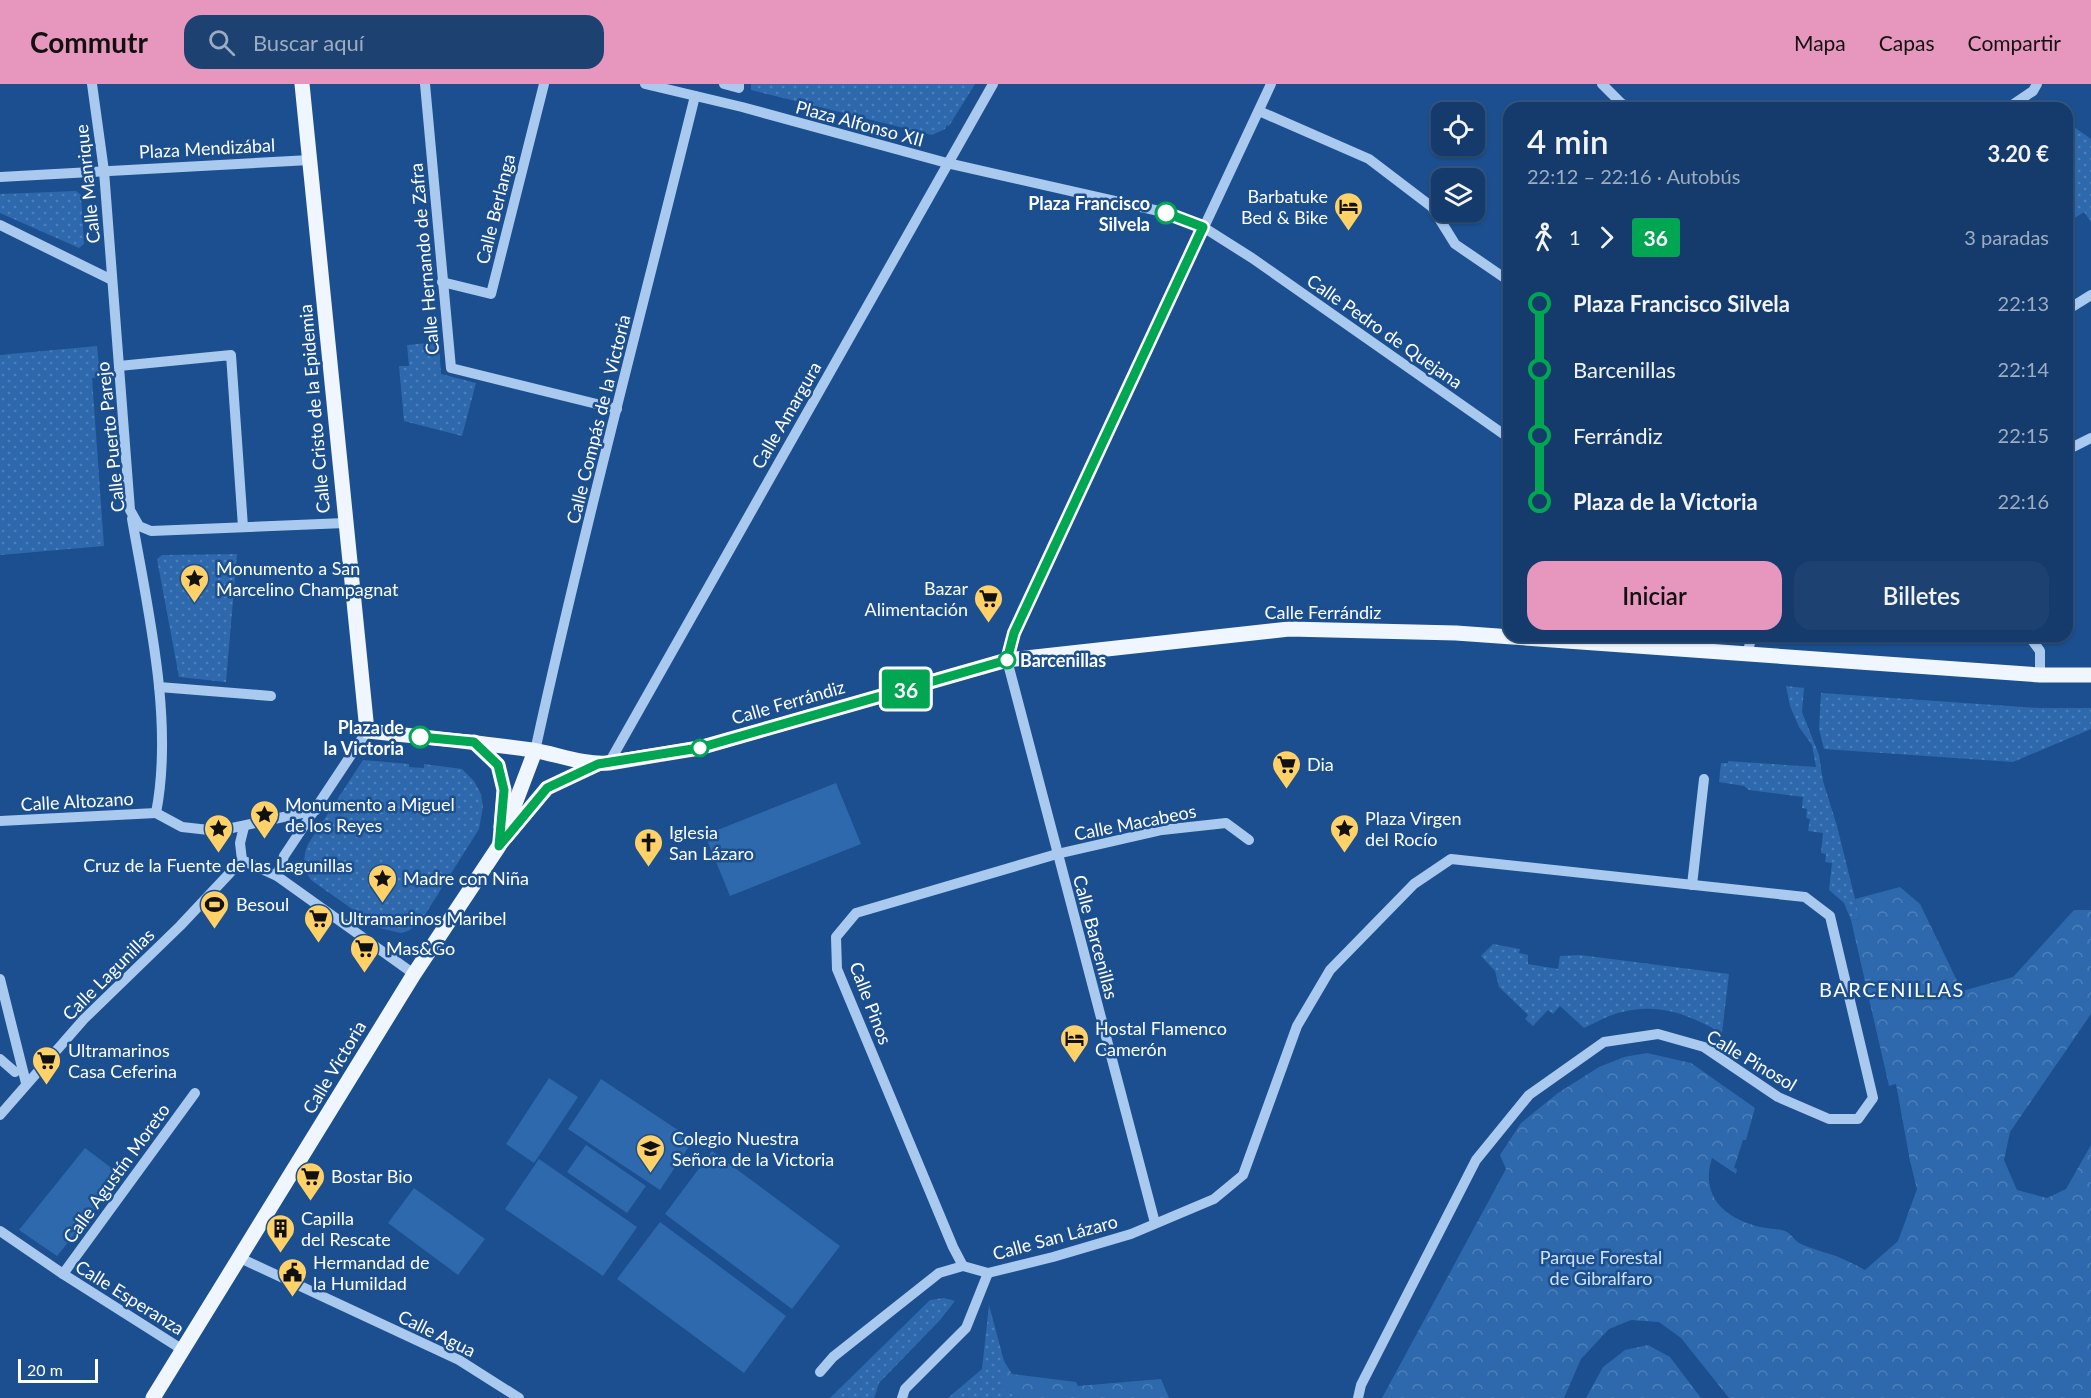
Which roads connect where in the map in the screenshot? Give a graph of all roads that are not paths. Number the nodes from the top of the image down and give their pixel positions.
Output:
1 (92, 84) edge
2 (302, 84) edge
3 (425, 84) edge
4 (544, 84) edge
5 (645, 84) edge
6 (724, 84) edge
7 (739, 84) edge
8 (993, 84) edge
9 (1271, 84) edge
10 (1602, 84) edge
11 (2037, 84) edge
12 (695, 96) junction
13 (1620, 102) edge
14 (2017, 102) edge
15 (1259, 111) junction
16 (310, 160) junction
17 (947, 163) junction
18 (104, 171) junction
19 (0, 177) edge
20 (0, 225) edge
21 (1203, 227) junction
22 (1503, 277) edge
23 (112, 280) junction
24 (442, 282) junction
25 (2091, 295) edge
26 (2073, 306) edge
27 (119, 366) junction
28 (617, 410) junction
29 (1503, 434) edge
30 (2091, 438) edge
31 (2073, 447) edge
32 (130, 510) junction
33 (345, 523) junction
34 (243, 527) junction
35 (1503, 636) edge
36 (1589, 642) edge
37 (1622, 642) edge
38 (1680, 642) edge
39 (1750, 642) edge
40 (2033, 642) edge
41 (1619, 644) junction
42 (1690, 650) junction
43 (1747, 654) junction
44 (1007, 660) junction
45 (2040, 675) junction
46 (2091, 675) edge
47 (159, 687) junction
48 (271, 696) dead end
49 (367, 731) junction
50 (474, 742) junction
51 (535, 751) junction
52 (603, 763) junction
53 (1704, 779) dead end
54 (316, 810) junction
55 (156, 813) junction
56 (0, 821) edge
57 (244, 827) junction
58 (1249, 840) dead end
59 (499, 846) junction
60 (1057, 854) junction
61 (242, 860) junction
62 (277, 876) junction
63 (1692, 885) junction
64 (414, 974) junction
65 (0, 979) edge
66 (0, 1059) edge
67 (15, 1072) dead end
68 (26, 1083) junction
69 (195, 1093) dead end
70 (0, 1114) edge
71 (1155, 1223) junction
72 (0, 1231) edge
73 (240, 1258) junction
74 (963, 1266) junction
75 (988, 1273) junction
76 (63, 1274) junction
77 (183, 1350) junction
78 (820, 1372) dead end
79 (153, 1398) edge
80 (519, 1398) edge
81 (902, 1398) edge
82 (1358, 1398) edge

1 - 18 street, Calle Manrique
2 - 16 main road, Calle Cristo de la Epidemia
3 - 24 street, Calle Hernando de Zafra
4 - 24 street, Calle Berlanga
5 - 12 street, Plaza Alfonso XII
6 - 7 street
8 - 17 street, Calle Amargura
9 - 15 street
10 - 13 street
11 - 14 street
12 - 17 street, Plaza Alfonso XII
12 - 28 street, Calle Compás de la Victoria
15 - 21 street
15 - 22 street
16 - 18 street, Plaza Mendizábal
16 - 33 main road, Calle Cristo de la Epidemia
17 - 21 street, Plaza Alfonso XII
17 - 52 street, Calle Amargura
18 - 19 street, Plaza Mendizábal
18 - 23 street, Calle Manrique
20 - 23 street
21 - 29 street, Calle Pedro de Quejana
21 - 44 street
23 - 27 street, Calle Puerto Parejo
24 - 28 street, Calle Hernando de Zafra
25 - 26 street
27 - 32 street, Calle Puerto Parejo
27 - 34 street
28 - 51 street, Calle Compás de la Victoria
30 - 31 street
32 - 34 street, Calle Puerto Parejo
32 - 47 street
33 - 34 street, Calle Puerto Parejo
33 - 49 main road, Calle Cristo de la Epidemia
35 - 44 main road, Calle Ferrándiz
36 - 41 main road, Calle Ferrándiz
37 - 41 street
38 - 42 street
39 - 43 street
40 - 45 street
41 - 42 main road, Calle Ferrándiz
42 - 43 main road, Calle Ferrándiz
43 - 45 main road, Calle Ferrándiz
44 - 52 main road, Calle Ferrándiz
44 - 60 street, Calle Barcenillas
45 - 46 main road, Calle Ferrándiz
47 - 48 street
47 - 55 street
49 - 50 main road
49 - 54 street
50 - 51 main road
50 - 59 main road
51 - 52 main road, Calle Ferrándiz
51 - 59 main road, Calle Victoria
52 - 59 main road
53 - 63 street
54 - 57 street
54 - 62 street
55 - 56 street, Calle Altozano
55 - 57 street
57 - 61 street
58 - 60 street, Calle Macabeos
59 - 64 main road, Calle Victoria
60 - 71 street, Calle Barcenillas
60 - 74 street, Calle Pinos
61 - 62 street
61 - 68 street, Calle Lagunillas
62 - 64 street
63 - 71 street, Calle Pinosol
63 - 82 street, Calle Pinosol
64 - 73 main road, Calle Victoria
65 - 68 street
66 - 67 street
68 - 70 street, Calle Lagunillas
69 - 76 street, Calle Agustín Moreto
71 - 75 street, Calle San Lázaro
72 - 76 street, Calle Esperanza
73 - 77 main road, Calle Victoria
73 - 80 street, Calle Agua
74 - 75 street, Calle San Lázaro
74 - 78 street
75 - 81 street
76 - 77 street, Calle Esperanza
77 - 79 main road, Calle Victoria

